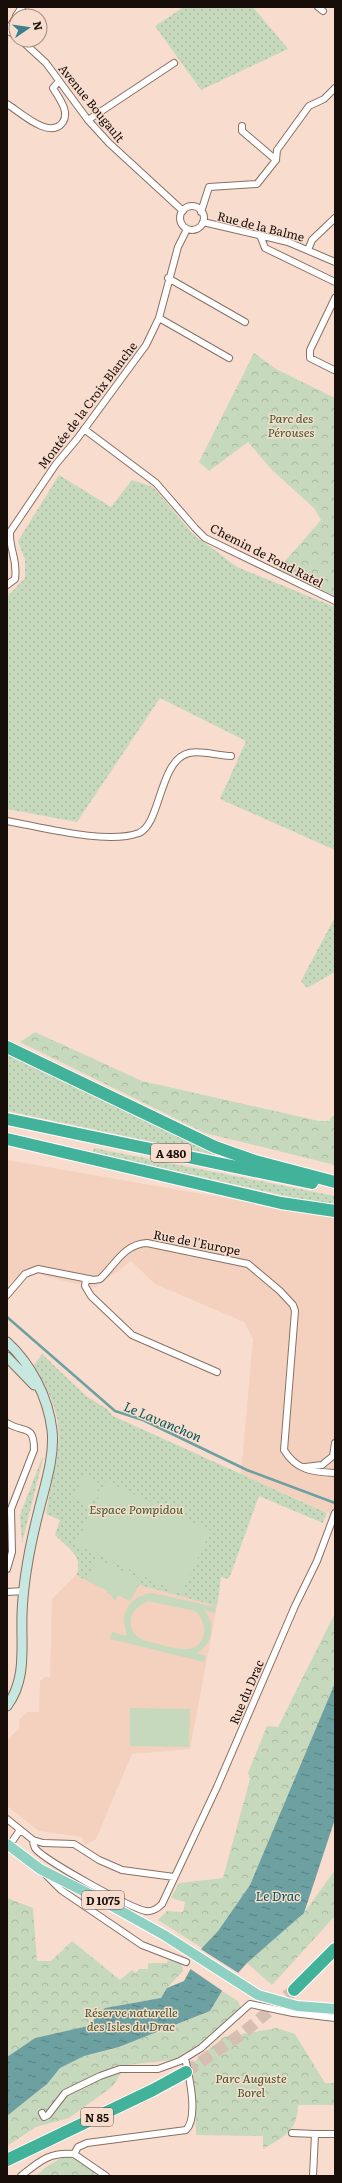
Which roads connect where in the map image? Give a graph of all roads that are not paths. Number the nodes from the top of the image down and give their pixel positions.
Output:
1 (31, 48) edge
2 (174, 63) dead end
3 (59, 81) junction
4 (335, 88) edge
5 (7, 104) edge
6 (88, 120) junction
7 (242, 126) dead end
8 (276, 160) junction
9 (183, 212) junction
10 (202, 212) junction
11 (335, 218) edge
12 (203, 222) junction
13 (187, 229) junction
14 (260, 235) junction
15 (308, 250) junction
16 (335, 262) edge
17 (168, 278) junction
18 (335, 282) edge
19 (335, 298) edge
20 (159, 318) junction
21 (245, 322) dead end
22 (229, 358) dead end
23 (334, 370) dead end
24 (84, 429) junction
25 (7, 585) edge
26 (335, 601) edge
27 (231, 756) dead end
28 (7, 821) edge
29 (7, 1047) edge
30 (7, 1119) edge
31 (7, 1139) edge
32 (7, 1143) edge
33 (127, 1168) junction
34 (335, 1182) edge
35 (335, 1188) edge
36 (335, 1211) edge
37 (86, 1279) junction
38 (7, 1295) edge
39 (7, 1342) edge
40 (7, 1357) edge
41 (217, 1372) dead end
42 (41, 1393) junction
43 (7, 1424) edge
44 (335, 1443) edge
45 (303, 1467) junction
46 (335, 1473) edge
47 (334, 1515) edge
48 (7, 1569) edge
49 (24, 1591) junction
50 (7, 1592) edge
51 (7, 1706) edge
52 (7, 1819) edge
53 (20, 1830) junction
54 (33, 1840) junction
55 (8, 1845) edge
56 (40, 1869) junction
57 (174, 1877) junction
58 (335, 1949) edge
59 (186, 1962) dead end
60 (294, 1990) tunnel mouth
61 (335, 2009) edge
62 (335, 2018) edge
63 (185, 2058) junction
64 (186, 2072) tunnel mouth
65 (42, 2113) dead end
66 (292, 2133) dead end
67 (315, 2134) junction
68 (335, 2134) edge
69 (74, 2154) junction
70 (7, 2160) edge
71 (21, 2176) edge
72 (106, 2176) edge
73 (313, 2176) edge

1 - 3 street, Avenue Bougault
2 - 6 street
3 - 5 street
3 - 6 street, Avenue Bougault
4 - 8 street
6 - 9 street, Avenue Bougault
7 - 8 street
8 - 10 street
9 - 10 street
9 - 13 street
10 - 12 street
11 - 15 street
12 - 13 street
12 - 14 street, Rue de la Balme
13 - 17 street, Montée de la Croix Blanche
14 - 15 street, Rue de la Balme
14 - 18 street
15 - 16 street, Rue de la Balme
17 - 20 street, Montée de la Croix Blanche
17 - 21 street
19 - 23 street
20 - 22 street
20 - 24 street, Montée de la Croix Blanche
24 - 25 street, Montée de la Croix Blanche
24 - 26 street, Chemin de Fond Ratel
27 - 28 street
29 - 34 highway
30 - 35 highway, A 480
31 - 33 highway, A 480
32 - 33 highway
33 - 36 highway, A 480
37 - 38 street, Rue de l'Europe
37 - 41 street
37 - 45 street, Rue de l'Europe
39 - 42 main road
40 - 42 main road
42 - 49 main road
43 - 48 street
44 - 45 street
45 - 46 street, Rue de l'Europe
47 - 57 street, Rue du Drac
49 - 50 street
49 - 51 main road
52 - 53 street, Rue du Drac
53 - 54 street, Rue du Drac
53 - 55 street
54 - 57 street, Rue du Drac
54 - 57 street, Rue du Drac
55 - 56 main road, D 1075
56 - 59 street
56 - 61 main road, D 1075
58 - 60 highway
62 - 63 street
63 - 65 street
63 - 69 street
64 - 70 highway, N 85
66 - 67 street
67 - 68 street
67 - 73 street
69 - 71 street
69 - 72 street

